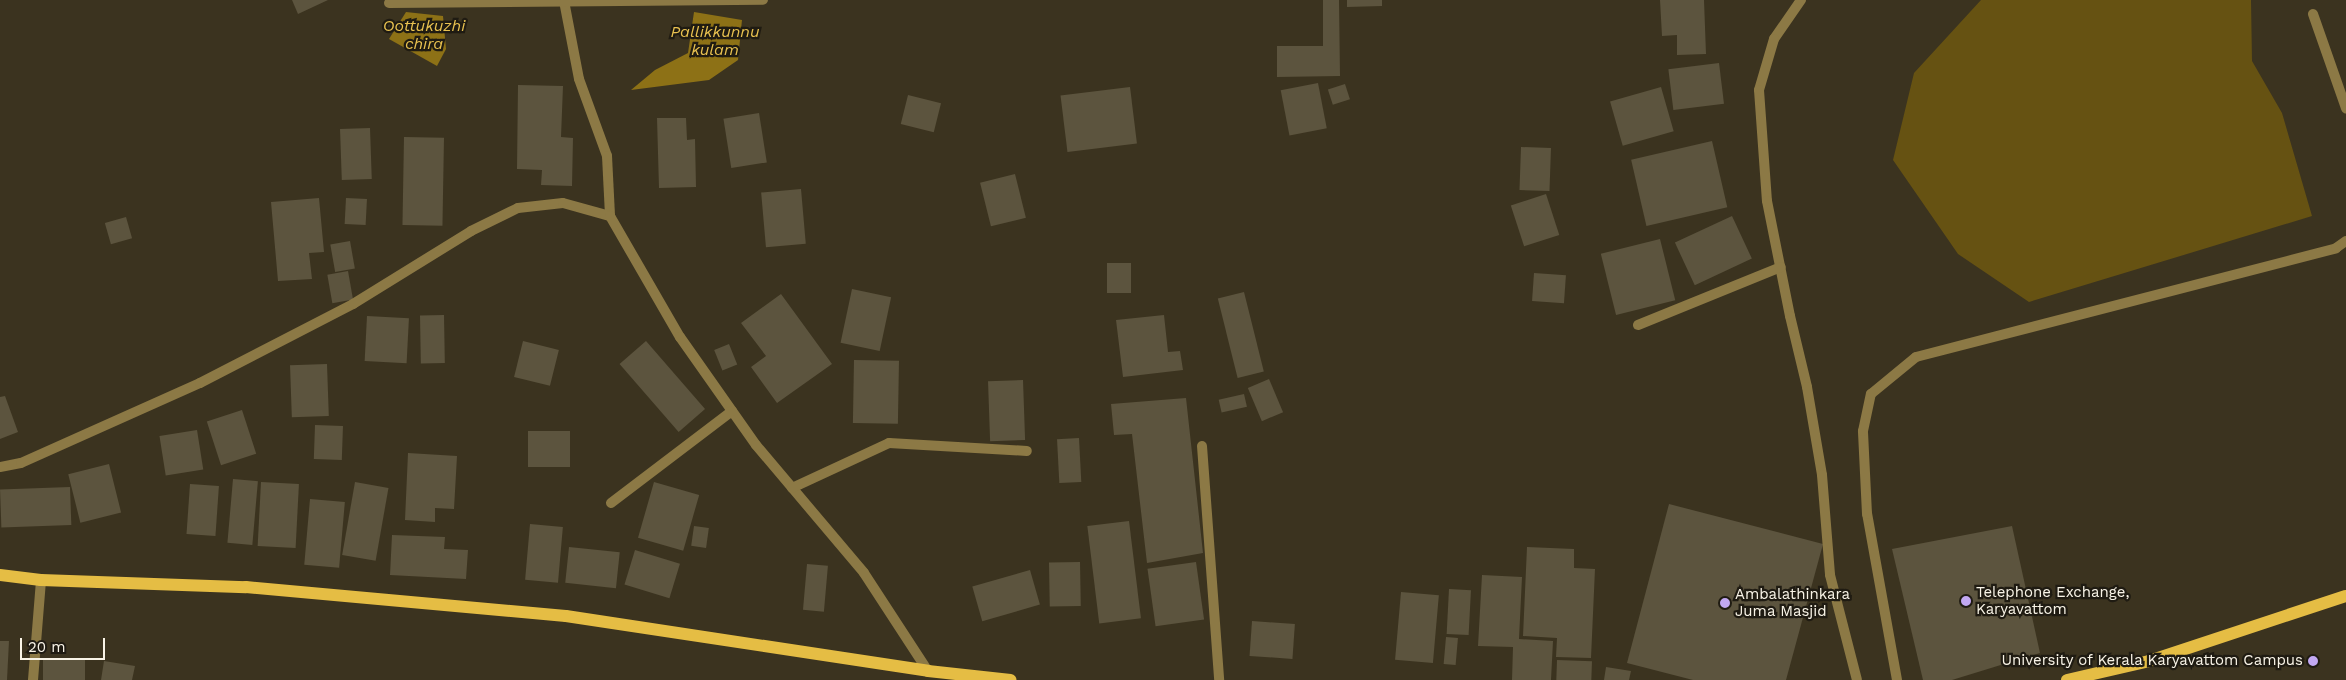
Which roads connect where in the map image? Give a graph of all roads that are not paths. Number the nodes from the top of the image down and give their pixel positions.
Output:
1 (763, 0) edge
2 (1802, 0) edge
3 (564, 1) edge
4 (389, 3) dead end
5 (2313, 14) dead end
6 (2346, 108) edge
7 (610, 216) junction
8 (2346, 241) edge
9 (1781, 267) junction
10 (1638, 325) dead end
11 (732, 411) junction
12 (1202, 446) dead end
13 (1028, 451) dead end
14 (0, 467) edge
15 (792, 488) junction
16 (611, 503) dead end
17 (0, 575) edge
18 (41, 580) junction
19 (2346, 596) edge
20 (928, 672) junction
21 (994, 678) edge
22 (33, 680) edge
23 (1011, 680) edge
24 (1219, 680) edge
25 (1857, 680) edge
26 (1897, 680) edge
27 (2067, 680) edge

1 - 3 street
2 - 9 street
3 - 4 street
3 - 7 street
5 - 6 street
7 - 11 street
7 - 14 street
8 - 26 street
9 - 10 street
9 - 25 street
11 - 15 street
11 - 16 street
12 - 24 street
13 - 15 street
15 - 20 street
17 - 18 main road
18 - 20 main road
18 - 22 street
19 - 27 main road
20 - 21 main road
21 - 23 main road

